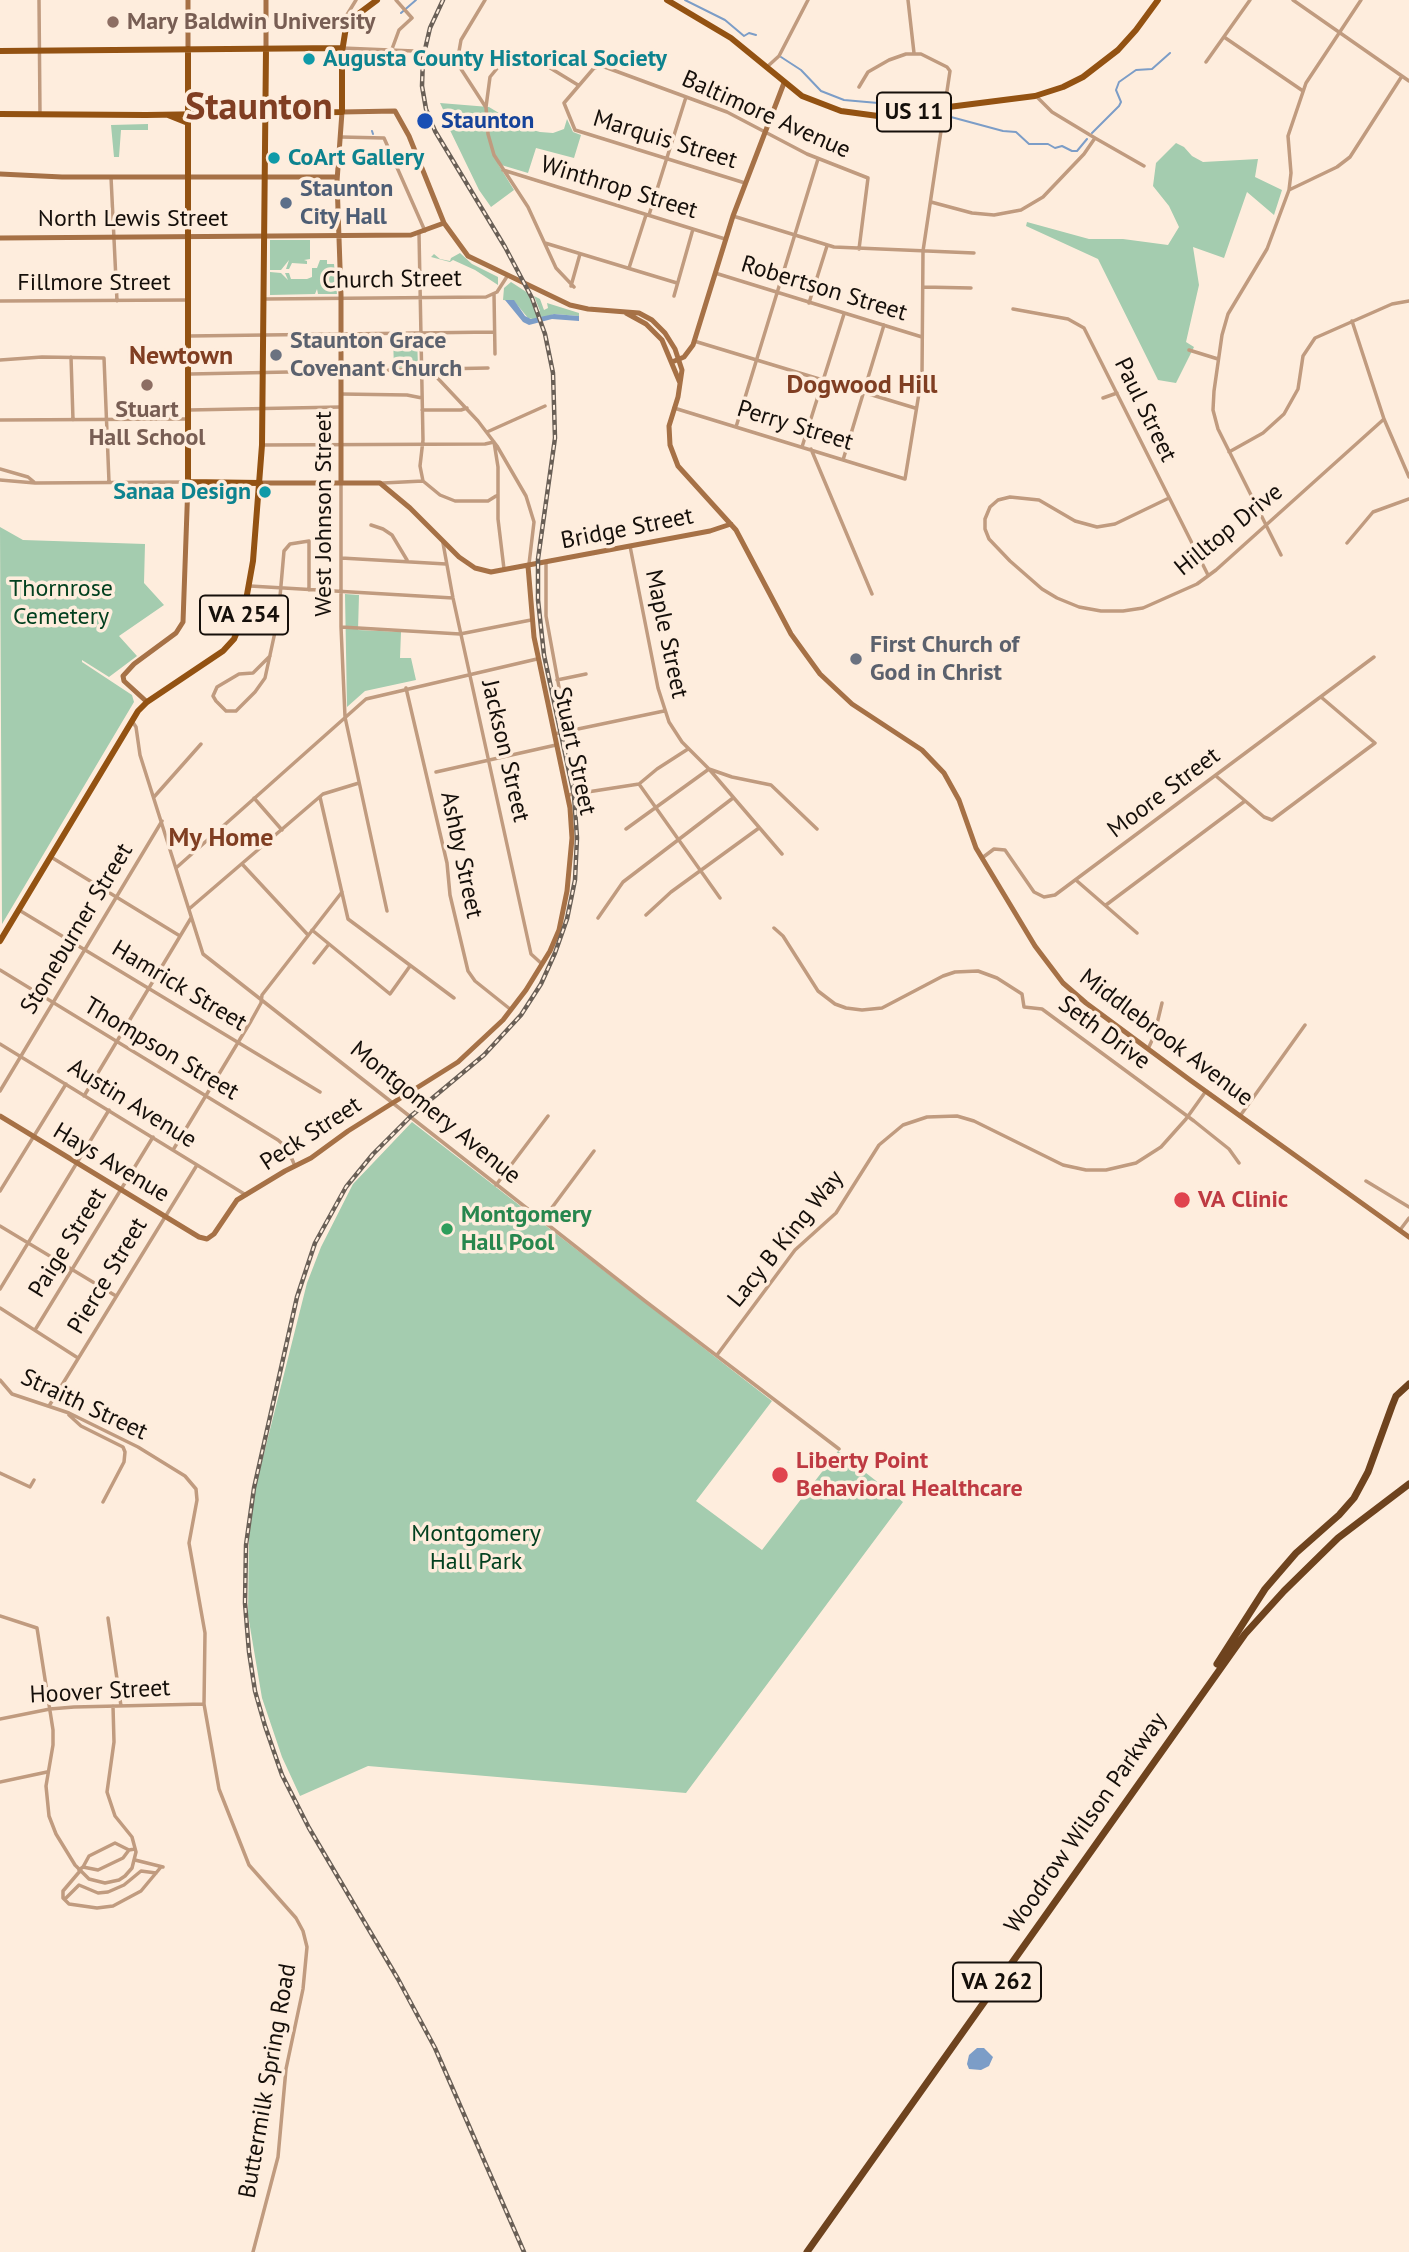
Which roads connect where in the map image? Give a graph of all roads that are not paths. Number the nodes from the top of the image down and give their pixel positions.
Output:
1 (39, 0) edge
2 (188, 0) edge
3 (266, 0) edge
4 (356, 0) edge
5 (377, 0) edge
6 (397, 0) edge
7 (485, 0) edge
8 (667, 0) edge
9 (807, 0) edge
10 (908, 0) edge
11 (1158, 0) edge
12 (1250, 0) edge
13 (1293, 0) edge
14 (1361, 0) edge
15 (347, 24) junction
16 (1339, 32) junction
17 (1224, 37) junction
18 (342, 48) junction
19 (188, 49) junction
20 (266, 49) junction
21 (392, 49) junction
22 (0, 51) edge
23 (40, 51) junction
24 (414, 51) dead end
25 (914, 53) junction
26 (1206, 62) dead end
27 (768, 66) junction
28 (1402, 76) junction
29 (1409, 81) edge
30 (784, 83) junction
31 (578, 85) junction
32 (859, 87) dead end
33 (1303, 91) junction
34 (1035, 96) junction
35 (686, 97) junction
36 (486, 107) junction
37 (945, 108) junction
38 (266, 112) junction
39 (342, 112) junction
40 (188, 113) junction
41 (0, 114) edge
42 (40, 114) junction
43 (166, 115) junction
44 (188, 123) junction
45 (764, 130) junction
46 (341, 137) junction
47 (1095, 138) junction
48 (666, 158) junction
49 (818, 159) junction
50 (1144, 166) dead end
51 (502, 169) junction
52 (0, 174) edge
53 (188, 176) junction
54 (265, 176) junction
55 (111, 177) junction
56 (337, 177) junction
57 (745, 183) junction
58 (1289, 190) junction
59 (930, 202) junction
60 (647, 215) junction
61 (733, 216) junction
62 (444, 223) junction
63 (693, 229) junction
64 (422, 232) junction
65 (338, 235) junction
66 (265, 236) junction
67 (794, 236) junction
68 (113, 237) junction
69 (188, 237) junction
70 (0, 238) edge
71 (725, 239) junction
72 (545, 243) junction
73 (827, 246) junction
74 (859, 248) junction
75 (923, 251) junction
76 (580, 253) junction
77 (974, 253) dead end
78 (629, 268) junction
79 (715, 273) junction
80 (508, 275) junction
81 (677, 283) junction
82 (923, 287) junction
83 (971, 288) dead end
84 (778, 293) junction
85 (494, 294) junction
86 (674, 296) dead end
87 (421, 297) junction
88 (341, 298) junction
89 (265, 299) junction
90 (117, 300) junction
91 (189, 300) junction
92 (0, 301) edge
93 (1409, 301) edge
94 (809, 303) junction
95 (1013, 309) dead end
96 (844, 314) junction
97 (1352, 321) junction
98 (884, 326) junction
99 (494, 332) junction
100 (422, 334) junction
101 (264, 335) junction
102 (341, 335) junction
103 (189, 336) junction
104 (922, 337) junction
105 (694, 341) junction
106 (1189, 350) dead end
107 (495, 354) dead end
108 (71, 357) junction
109 (1218, 359) junction
110 (0, 360) edge
111 (757, 360) junction
112 (676, 361) junction
113 (488, 368) dead end
114 (422, 370) junction
115 (430, 370) junction
116 (341, 372) junction
117 (264, 373) junction
118 (190, 374) junction
119 (823, 380) junction
120 (864, 393) junction
121 (1117, 393) junction
122 (341, 394) junction
123 (422, 398) junction
124 (1103, 398) dead end
125 (545, 406) dead end
126 (341, 407) junction
127 (467, 408) junction
128 (674, 408) junction
129 (915, 408) junction
130 (263, 409) junction
131 (189, 410) junction
132 (422, 410) junction
133 (106, 419) junction
134 (189, 419) junction
135 (1384, 419) junction
136 (73, 420) junction
137 (0, 421) edge
138 (736, 427) junction
139 (487, 432) junction
140 (494, 442) junction
141 (422, 444) junction
142 (262, 445) junction
143 (341, 445) junction
144 (802, 447) junction
145 (811, 449) junction
146 (1229, 452) junction
147 (843, 460) junction
148 (0, 469) edge
149 (1409, 477) edge
150 (0, 480) edge
151 (424, 481) junction
152 (35, 482) junction
153 (108, 482) junction
154 (188, 482) junction
155 (260, 482) junction
156 (341, 482) junction
157 (382, 483) junction
158 (497, 494) junction
159 (1169, 498) junction
160 (1409, 499) edge
161 (731, 524) junction
162 (371, 525) dead end
163 (1266, 525) junction
164 (443, 542) junction
165 (1347, 543) dead end
166 (630, 546) junction
167 (1281, 555) dead end
168 (341, 558) junction
169 (407, 560) junction
170 (546, 563) junction
171 (446, 564) junction
172 (528, 566) junction
173 (504, 571) junction
174 (1209, 575) junction
175 (250, 586) junction
176 (281, 589) junction
177 (309, 590) junction
178 (341, 592) junction
179 (872, 594) dead end
180 (453, 598) junction
181 (531, 620) junction
182 (341, 627) junction
183 (460, 634) junction
184 (270, 656) junction
185 (1374, 657) dead end
186 (537, 659) junction
187 (470, 674) junction
188 (586, 674) dead end
189 (557, 680) junction
190 (406, 688) junction
191 (1321, 697) junction
192 (147, 702) junction
193 (664, 711) junction
194 (345, 717) junction
195 (132, 721) junction
196 (567, 731) junction
197 (554, 734) junction
198 (201, 744) dead end
199 (556, 746) junction
200 (688, 749) junction
201 (489, 760) junction
202 (709, 769) junction
203 (436, 772) dead end
204 (1216, 776) junction
205 (359, 783) junction
206 (639, 784) junction
207 (568, 795) junction
208 (154, 797) junction
209 (320, 797) junction
210 (254, 798) junction
211 (733, 798) junction
212 (1245, 801) junction
213 (655, 808) junction
214 (162, 821) junction
215 (759, 828) junction
216 (626, 829) dead end
217 (282, 830) junction
218 (817, 830) dead end
219 (678, 840) junction
220 (782, 854) dead end
221 (50, 857) junction
222 (982, 858) junction
223 (243, 864) junction
224 (177, 868) junction
225 (701, 872) junction
226 (1076, 881) junction
227 (342, 892) junction
228 (116, 897) junction
229 (719, 898) dead end
230 (1106, 905) junction
231 (189, 909) junction
232 (19, 910) junction
233 (387, 912) dead end
234 (646, 915) dead end
235 (191, 918) junction
236 (598, 918) dead end
237 (774, 928) dead end
238 (312, 930) junction
239 (2, 932) edge
240 (1137, 933) dead end
241 (308, 935) junction
242 (180, 936) junction
243 (0, 941) edge
244 (329, 944) junction
245 (85, 950) junction
246 (314, 963) dead end
247 (542, 964) junction
248 (410, 966) junction
249 (0, 970) edge
250 (149, 989) junction
251 (454, 998) dead end
252 (262, 999) junction
253 (53, 1003) junction
254 (1162, 1003) dead end
255 (512, 1010) junction
256 (1304, 1025) dead end
257 (117, 1042) junction
258 (237, 1043) junction
259 (0, 1044) edge
260 (1148, 1049) junction
261 (21, 1057) junction
262 (66, 1084) junction
263 (0, 1091) edge
264 (1206, 1091) junction
265 (320, 1092) dead end
266 (84, 1096) junction
267 (206, 1096) junction
268 (394, 1102) junction
269 (108, 1110) junction
270 (0, 1116) edge
271 (548, 1116) dead end
272 (1188, 1116) junction
273 (1240, 1116) junction
274 (33, 1136) junction
275 (153, 1137) junction
276 (173, 1150) junction
277 (594, 1151) dead end
278 (77, 1163) junction
279 (1239, 1163) dead end
280 (197, 1165) junction
281 (295, 1166) junction
282 (1366, 1181) dead end
283 (496, 1185) junction
284 (121, 1190) junction
285 (0, 1191) edge
286 (246, 1195) junction
287 (1409, 1208) edge
288 (165, 1217) junction
289 (1409, 1218) edge
290 (542, 1221) junction
291 (0, 1226) edge
292 (1400, 1230) junction
293 (1409, 1237) edge
294 (205, 1239) joint
295 (28, 1243) junction
296 (73, 1270) junction
297 (0, 1289) edge
298 (116, 1296) junction
299 (0, 1308) edge
300 (35, 1331) junction
301 (717, 1355) junction
302 (78, 1358) junction
303 (0, 1380) edge
304 (1409, 1384) edge
305 (2, 1387) edge
306 (49, 1406) junction
307 (69, 1413) junction
308 (839, 1449) dead end
309 (0, 1473) edge
310 (33, 1480) dead end
311 (192, 1482) joint
312 (1409, 1484) edge
313 (103, 1502) dead end
314 (0, 1616) edge
315 (108, 1618) dead end
316 (204, 1704) junction
317 (113, 1706) junction
318 (121, 1706) junction
319 (50, 1709) junction
320 (1188, 1713) junction
321 (0, 1719) edge
322 (47, 1772) junction
323 (0, 1782) edge
324 (135, 1849) junction
325 (129, 1850) junction
326 (135, 1860) junction
327 (81, 1870) junction
328 (156, 1873) junction
329 (65, 1900) junction
330 (253, 2252) edge
331 (807, 2252) edge

1 - 23 street
2 - 19 street
3 - 20 street, VA 254
4 - 15 street
5 - 15 main road
6 - 21 street
7 - 36 street
8 - 27 main road, US 11
9 - 27 street
10 - 25 street
11 - 34 main road, US 11
12 - 17 street
13 - 16 street
14 - 16 street
15 - 18 main road
16 - 28 street
16 - 33 street
17 - 26 street
17 - 33 street
18 - 20 main road
18 - 21 street
18 - 39 main road
19 - 20 main road
19 - 23 main road
19 - 40 main road
20 - 38 main road, VA 254
21 - 24 street
22 - 23 main road
23 - 42 street
25 - 32 street
25 - 37 street
27 - 30 main road, US 11
28 - 29 street
28 - 58 street
30 - 37 main road, US 11
30 - 45 street
31 - 35 street, Baltimore Avenue
31 - 36 street
31 - 48 street, Marquis Street
33 - 58 street
34 - 37 main road, US 11
34 - 47 street
35 - 45 street, Baltimore Avenue
35 - 48 street
36 - 51 street
37 - 59 street
38 - 39 main road
38 - 40 main road
38 - 54 main road, VA 254
39 - 46 street, West Johnson Street
39 - 62 street, Middlebrook Avenue
40 - 43 main road
40 - 44 main road
41 - 42 main road
42 - 43 main road
43 - 44 main road
44 - 53 main road
45 - 49 street, Baltimore Avenue
45 - 57 street
46 - 56 street, West Johnson Street
46 - 64 street
47 - 50 street
47 - 59 street
48 - 57 street, Marquis Street
48 - 60 street
49 - 67 street
49 - 74 street, Baltimore Avenue
51 - 60 street, Winthrop Street
51 - 72 street
52 - 55 street
53 - 54 street
53 - 55 street
53 - 69 main road
54 - 56 street
54 - 66 main road, VA 254
55 - 68 street
56 - 65 street, West Johnson Street
57 - 61 street
58 - 109 street
59 - 75 street
60 - 63 street, Winthrop Street
60 - 78 street
61 - 67 street
61 - 71 street
62 - 64 street, North Lewis Street
62 - 80 street, Middlebrook Avenue
63 - 71 street, Winthrop Street
63 - 81 street
64 - 65 street, North Lewis Street
64 - 87 street
65 - 66 street, North Lewis Street
65 - 88 street, West Johnson Street
66 - 69 street, North Lewis Street
66 - 89 main road, VA 254
67 - 73 street
67 - 84 street
68 - 69 street, North Lewis Street
68 - 70 street, North Lewis Street
68 - 90 street
69 - 91 main road
71 - 79 street
72 - 76 street
72 - 76 street
73 - 74 street
73 - 94 street
74 - 75 street
75 - 77 street
75 - 82 street
76 - 78 street
78 - 81 street
79 - 84 street, Robertson Street
79 - 105 street
80 - 85 street, Church Street
80 - 112 street, Middlebrook Avenue
81 - 86 street
82 - 83 street
82 - 104 street
84 - 94 street, Robertson Street
84 - 111 street
85 - 87 street, Church Street
85 - 99 street
87 - 88 street, Church Street
87 - 100 street
88 - 89 street, Church Street
88 - 102 street, West Johnson Street
89 - 101 main road, VA 254
90 - 91 street, Fillmore Street
90 - 92 street, Fillmore Street
91 - 103 main road
93 - 97 street
94 - 96 street, Robertson Street
95 - 121 street, Paul Street
96 - 98 street, Robertson Street
96 - 119 street
97 - 135 street
97 - 146 street
98 - 104 street, Robertson Street
98 - 120 street
99 - 100 street
99 - 107 street
100 - 102 street
100 - 114 street
101 - 102 street
101 - 103 street
101 - 117 main road, VA 254
102 - 116 street, West Johnson Street
103 - 118 main road
104 - 129 street
105 - 111 street
105 - 112 street
106 - 109 street
108 - 110 street
108 - 133 street
108 - 136 street
109 - 146 street
111 - 119 street
111 - 138 street
112 - 128 street, Middlebrook Avenue
113 - 115 street
114 - 115 street
114 - 116 street
114 - 123 street
115 - 127 street, Stuart Street
116 - 117 street
116 - 122 street, West Johnson Street
117 - 118 street
117 - 130 main road, VA 254
118 - 131 main road
119 - 120 street
119 - 144 street
120 - 129 street
120 - 147 street
121 - 124 street
121 - 159 street, Paul Street
122 - 123 street
122 - 126 street, West Johnson Street
123 - 132 street
125 - 139 street
126 - 130 street
126 - 143 street, West Johnson Street
127 - 132 street
127 - 139 street, Stuart Street
128 - 138 street, Perry Street
128 - 161 street, Middlebrook Avenue
129 - 147 street, Perry Street
130 - 131 street
130 - 142 main road, VA 254
131 - 134 main road
132 - 141 street
133 - 134 street
133 - 136 street
133 - 153 street
134 - 154 main road
135 - 149 street
135 - 163 street, Hilltop Drive
136 - 137 street
138 - 144 street, Perry Street
139 - 140 street, Stuart Street
140 - 141 street
140 - 158 street
140 - 172 street, Stuart Street
141 - 143 street
141 - 151 street
142 - 143 street
142 - 155 main road, VA 254
143 - 156 street, West Johnson Street
144 - 145 street, Perry Street
145 - 147 street, Perry Street
145 - 179 street
146 - 163 street
148 - 152 street
150 - 152 street
151 - 157 street
151 - 158 street
152 - 153 street
153 - 154 street
154 - 155 main road
154 - 192 street
155 - 156 street
155 - 175 main road, VA 254
156 - 157 street
156 - 168 street, West Johnson Street
157 - 164 street
158 - 173 street
159 - 174 street, Paul Street
159 - 174 street, Hilltop Drive
160 - 165 street
161 - 166 street, Bridge Street
161 - 222 street, Middlebrook Avenue
162 - 169 street
163 - 167 street
163 - 174 street, Hilltop Drive
164 - 171 street, Jackson Street
164 - 173 street
166 - 170 street, Bridge Street
166 - 193 street, Maple Street
168 - 169 street
168 - 178 street, West Johnson Street
169 - 171 street
170 - 172 street, Bridge Street
170 - 189 street
171 - 180 street, Jackson Street
172 - 173 street, Bridge Street
172 - 181 street, Stuart Street
175 - 176 street
175 - 192 main road, VA 254
176 - 177 street
176 - 177 street
176 - 184 street
177 - 178 street
178 - 180 street
178 - 182 street, West Johnson Street
180 - 183 street, Jackson Street
181 - 183 street
181 - 186 street, Stuart Street
182 - 183 street
182 - 194 street, West Johnson Street
183 - 187 street, Jackson Street
184 - 184 street
185 - 191 street, Moore Street
186 - 187 street
186 - 197 street, Stuart Street
187 - 190 street
187 - 201 street, Jackson Street
188 - 189 street
189 - 196 street
190 - 194 street
190 - 255 street, Ashby Street
191 - 204 street, Moore Street
191 - 212 street
192 - 195 main road, VA 254
193 - 196 street
193 - 200 street, Maple Street
194 - 205 street, West Johnson Street
194 - 210 street
195 - 208 street, Montgomery Avenue
195 - 221 main road, VA 254
196 - 197 street
197 - 199 street, Stuart Street
198 - 208 street
199 - 201 street
199 - 207 street, Stuart Street
200 - 202 street, Maple Street
200 - 206 street
201 - 203 street
201 - 247 street, Jackson Street
202 - 211 street, Maple Street
202 - 213 street
202 - 218 street
204 - 212 street
204 - 226 street, Moore Street
205 - 209 street
205 - 233 street, West Johnson Street
206 - 207 street
206 - 213 street
207 - 247 street, Stuart Street
208 - 214 street, Montgomery Avenue
209 - 217 street
209 - 227 street
210 - 217 street
210 - 224 street
211 - 215 street, Maple Street
211 - 219 street
212 - 230 street
213 - 216 street
213 - 219 street
214 - 224 street, Montgomery Avenue
214 - 228 street, Stoneburner Street
215 - 220 street, Maple Street
215 - 225 street
217 - 223 street
219 - 225 street
219 - 236 street
221 - 228 street
221 - 232 main road, VA 254
222 - 226 street, Moore Street
222 - 260 street, Middlebrook Avenue
223 - 231 street
223 - 241 street
224 - 231 street, Montgomery Avenue
225 - 229 street
225 - 234 street
226 - 230 street
227 - 238 street
227 - 248 street
228 - 242 street
228 - 245 street, Stoneburner Street
230 - 240 street
231 - 235 street, Montgomery Avenue
232 - 239 main road, VA 254
232 - 245 street, Hamrick Street
235 - 242 street
235 - 252 street, Montgomery Avenue
237 - 272 street, Seth Drive
238 - 241 street
238 - 244 street
239 - 243 main road, VA 254
241 - 252 street
242 - 250 street
244 - 246 street
244 - 248 street
245 - 250 street, Hamrick Street
245 - 253 street, Stoneburner Street
247 - 255 street, Stuart Street
248 - 251 street
249 - 253 street, Thompson Street
250 - 257 street
250 - 258 street, Hamrick Street
252 - 258 street
252 - 268 street, Montgomery Avenue
253 - 257 street, Thompson Street
253 - 261 street, Stoneburner Street
254 - 260 street
255 - 268 street, Stuart Street
256 - 273 street
257 - 266 street
257 - 267 street, Thompson Street
258 - 265 street, Hamrick Street
258 - 267 street
259 - 261 street, Austin Avenue
260 - 264 street, Middlebrook Avenue
261 - 262 street, Austin Avenue
261 - 263 street, Stoneburner Street
262 - 266 street, Austin Avenue
262 - 274 street
264 - 272 street, Lacy B King Way
264 - 273 street, Middlebrook Avenue
266 - 269 street, Austin Avenue
267 - 276 street
267 - 281 street, Thompson Street
268 - 281 street, Peck Street
268 - 283 street, Montgomery Avenue
269 - 275 street, Austin Avenue
269 - 278 street
270 - 274 street, Hays Avenue
271 - 283 street
272 - 279 street, Seth Drive
272 - 301 street, Lacy B King Way
273 - 292 street, Middlebrook Avenue
274 - 278 street, Hays Avenue
274 - 285 street
275 - 276 street, Austin Avenue
275 - 284 street, Paige Street
276 - 280 street, Austin Avenue
277 - 290 street
278 - 284 street, Hays Avenue
278 - 295 street
280 - 286 street, Austin Avenue
280 - 288 street, Pierce Street
281 - 286 street, Peck Street
282 - 287 street
283 - 290 street, Montgomery Avenue
284 - 288 street, Hays Avenue
284 - 296 street, Paige Street
286 - 294 street, Peck Street
288 - 294 street, Hays Avenue
288 - 298 street, Pierce Street
289 - 292 street
290 - 301 street, Montgomery Avenue
291 - 295 street
292 - 293 street, Middlebrook Avenue
295 - 296 street
295 - 297 street
296 - 298 street
296 - 300 street, Paige Street
298 - 302 street, Pierce Street
299 - 300 street
300 - 302 street
301 - 308 street, Montgomery Avenue
302 - 306 street, Pierce Street
303 - 305 street, Straith Street
304 - 320 highway
305 - 306 street, Straith Street
306 - 307 street, Straith Street
307 - 311 street, Straith Street
307 - 313 street
309 - 310 street
311 - 316 street, Buttermilk Spring Road
312 - 320 highway, Woodrow Wilson Parkway / VA 262
314 - 319 street
315 - 318 street
316 - 318 street, Hoover Street
316 - 330 street, Buttermilk Spring Road
317 - 318 street, Hoover Street
317 - 319 street, Hoover Street
317 - 324 street
319 - 321 street, Hoover Street
319 - 322 street
320 - 331 highway, Woodrow Wilson Parkway / VA 262
322 - 323 street
322 - 327 street
324 - 325 street
324 - 326 street
325 - 327 street
325 - 327 street
326 - 327 street
326 - 328 street
327 - 329 street
328 - 329 street
328 - 329 street

